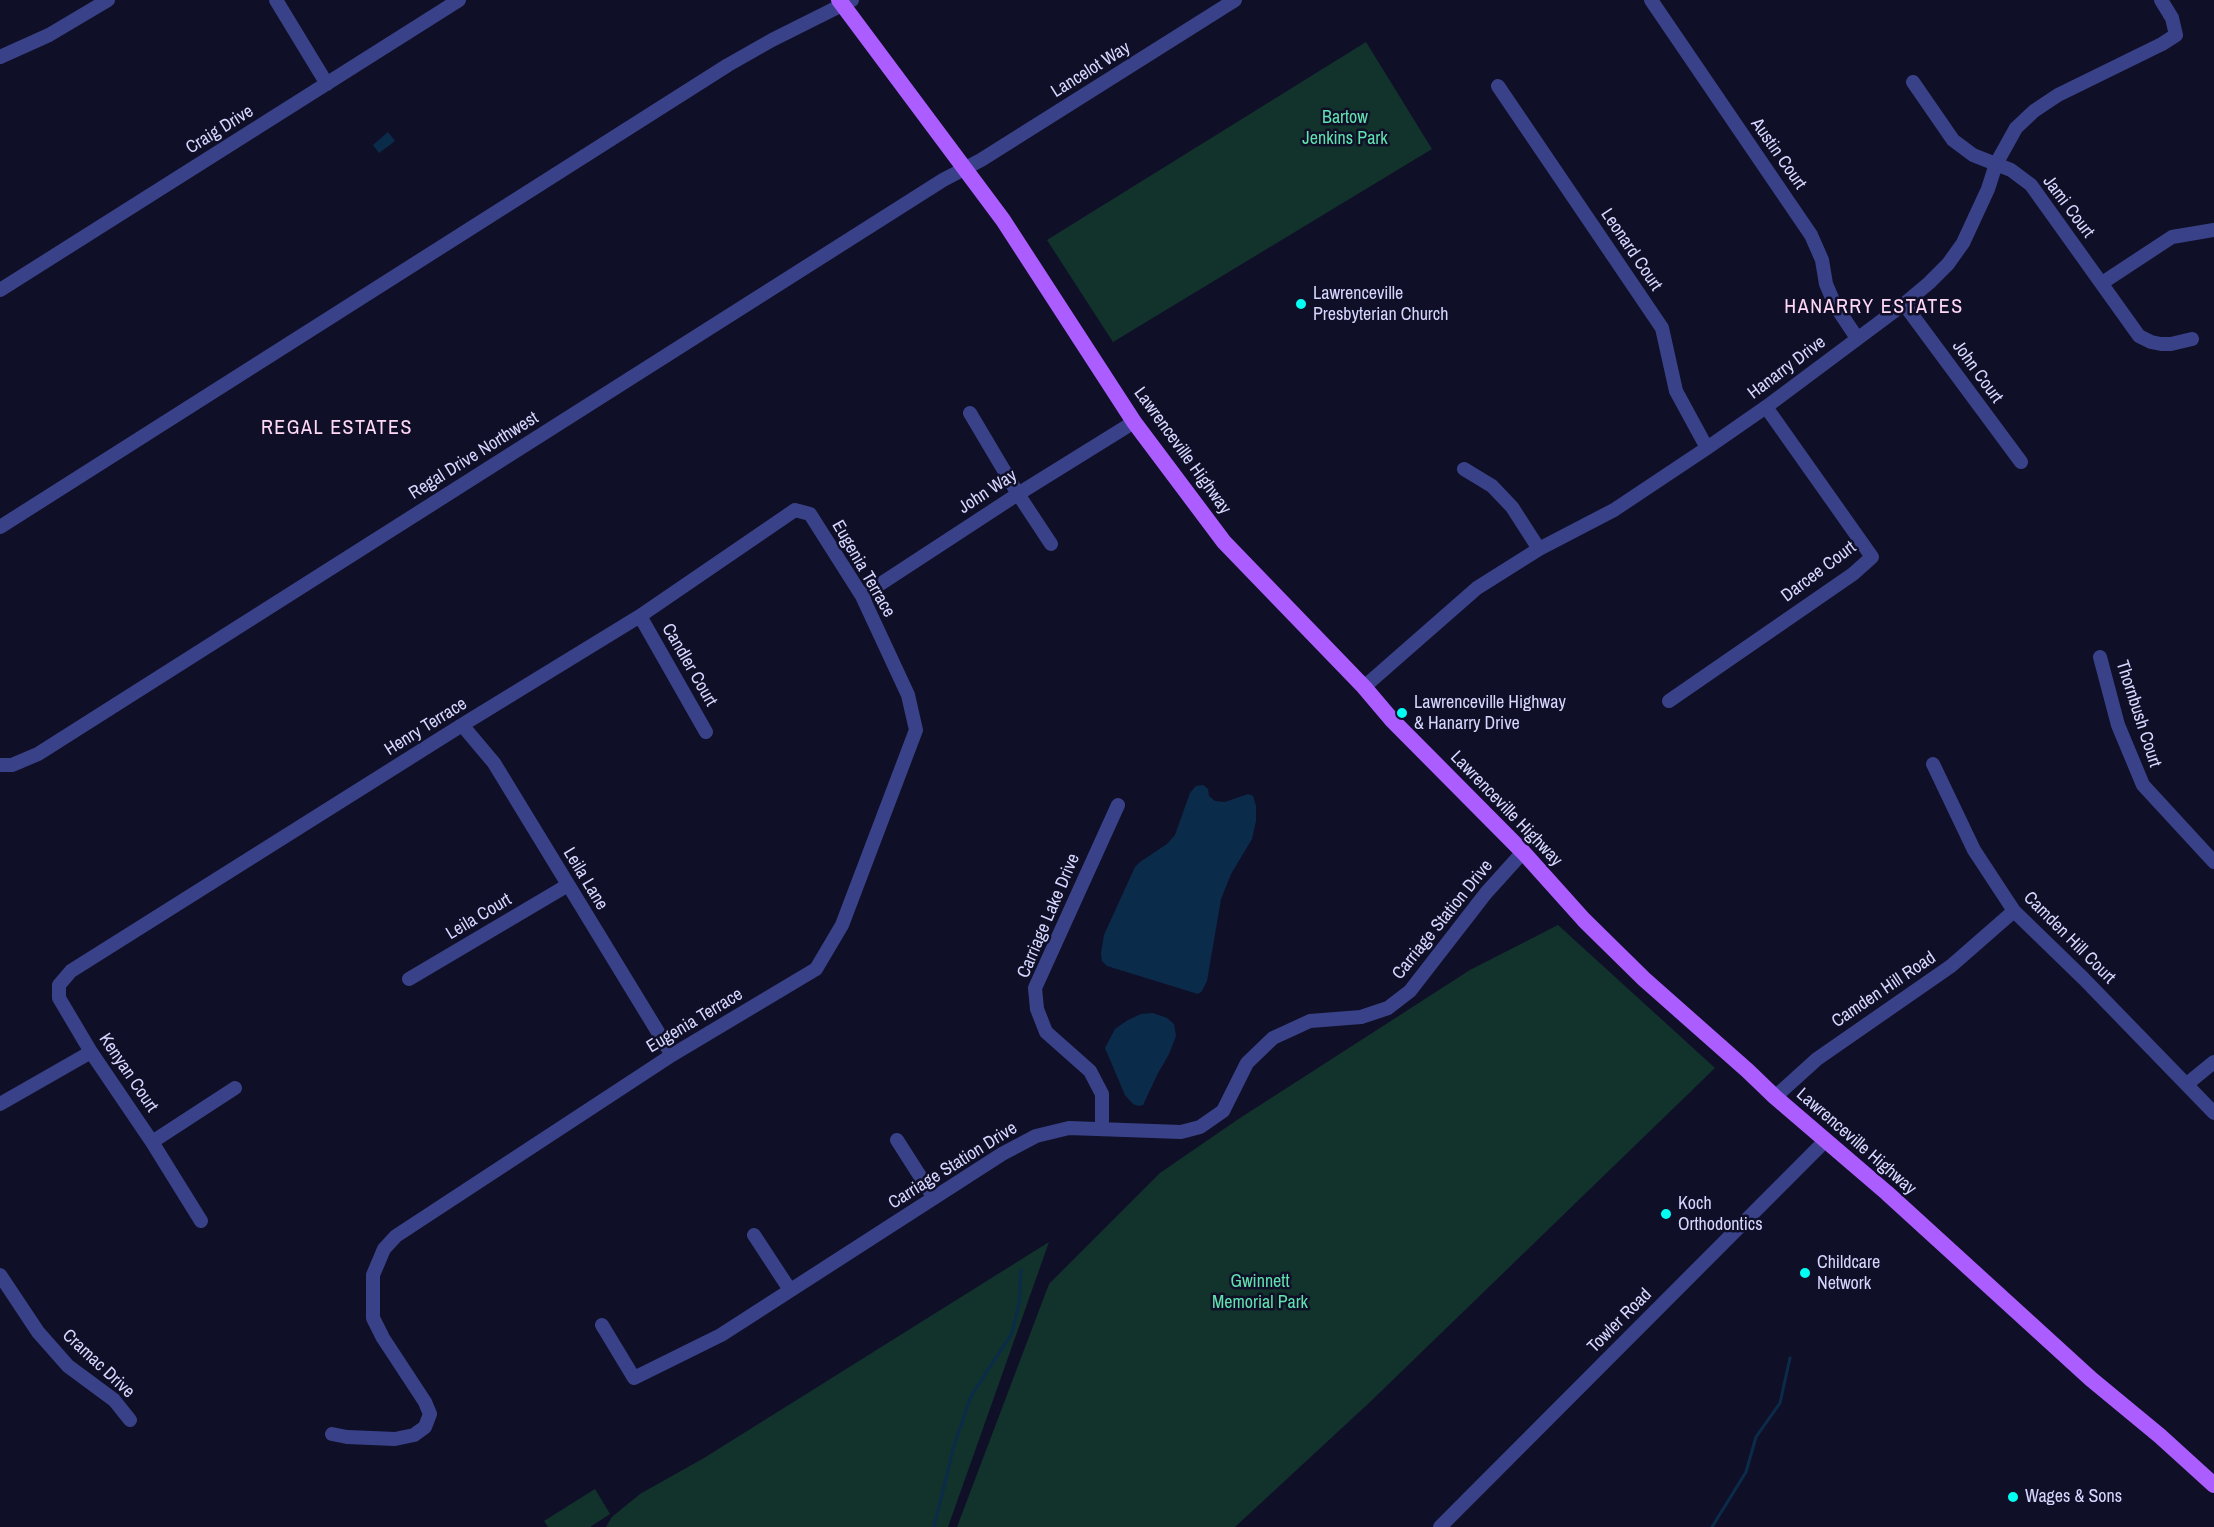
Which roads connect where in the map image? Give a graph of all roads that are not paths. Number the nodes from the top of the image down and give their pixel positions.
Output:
1 (108, 0) edge
2 (276, 0) edge
3 (459, 0) edge
4 (1234, 0) edge
5 (1651, 0) edge
6 (2161, 0) edge
7 (844, 2) edge
8 (0, 57) edge
9 (1913, 82) dead end
10 (327, 84) junction
11 (1498, 86) dead end
12 (1996, 164) junction
13 (965, 169) junction
14 (2214, 230) edge
15 (2102, 283) junction
16 (0, 290) edge
17 (1905, 304) junction
18 (1857, 338) junction
19 (2192, 339) dead end
20 (1766, 407) junction
21 (970, 413) dead end
22 (1134, 422) junction
23 (1707, 448) junction
24 (2021, 462) dead end
25 (1464, 469) dead end
26 (1018, 494) junction
27 (0, 527) edge
28 (770, 527) joint
29 (1052, 544) dead end
30 (1539, 549) junction
31 (862, 596) junction
32 (640, 616) junction
33 (2100, 657) dead end
34 (1364, 687) junction
35 (1669, 701) dead end
36 (462, 725) junction
37 (706, 732) dead end
38 (1933, 764) dead end
39 (0, 765) edge
40 (1118, 806) dead end
41 (1523, 852) junction
42 (2214, 862) edge
43 (568, 885) junction
44 (2014, 911) junction
45 (98, 955) joint
46 (409, 979) dead end
47 (91, 1052) junction
48 (672, 1056) junction
49 (2214, 1062) edge
50 (2187, 1084) junction
51 (235, 1088) dead end
52 (1775, 1097) junction
53 (0, 1104) edge
54 (2214, 1113) edge
55 (1102, 1129) junction
56 (897, 1140) dead end
57 (1825, 1141) junction
58 (152, 1142) junction
59 (934, 1198) junction
60 (201, 1221) dead end
61 (754, 1235) dead end
62 (0, 1275) edge
63 (790, 1290) junction
64 (602, 1324) dead end
65 (130, 1420) dead end
66 (332, 1434) dead end
67 (2214, 1485) edge
68 (1440, 1527) edge

1 - 8 street
2 - 10 street
3 - 10 street, Craig Drive
4 - 13 street, Lancelot Way
5 - 18 street, Austin Court
6 - 12 street, Hanarry Drive
7 - 13 main road, Lawrenceville Highway
7 - 27 street
9 - 12 street, Jami Court
10 - 16 street, Craig Drive
11 - 23 street, Leonard Court
12 - 15 street, Jami Court
12 - 17 street, Hanarry Drive
13 - 22 main road, Lawrenceville Highway
13 - 39 street, Regal Drive Northwest
14 - 15 street
15 - 19 street, Jami Court
17 - 18 street, Hanarry Drive
17 - 24 street, John Court
18 - 20 street, Hanarry Drive
20 - 23 street, Hanarry Drive
20 - 35 street, Darcee Court
21 - 26 street
22 - 26 street, John Way
22 - 34 main road, Lawrenceville Highway
23 - 30 street, Hanarry Drive
25 - 30 street
26 - 29 street
26 - 31 street, John Way
28 - 31 street, Eugenia Terrace
28 - 32 street, Henry Terrace
30 - 34 street, Hanarry Drive
31 - 48 street, Eugenia Terrace
32 - 36 street, Henry Terrace
32 - 37 street, Candler Court
33 - 42 street, Thornbush Court
34 - 41 main road, Lawrenceville Highway
36 - 43 street, Leila Lane
36 - 45 street, Henry Terrace
38 - 44 street, Camden Hill Court
40 - 55 street, Carriage Lake Drive
41 - 52 main road, Lawrenceville Highway
41 - 55 street, Carriage Station Drive
43 - 46 street, Leila Court
43 - 48 street, Leila Lane
44 - 50 street, Camden Hill Court
44 - 52 street, Camden Hill Road
45 - 47 street, Kenyan Court
47 - 53 street
47 - 58 street, Kenyan Court
48 - 66 street, Eugenia Terrace
49 - 50 street
50 - 54 street, Camden Hill Court
51 - 58 street
52 - 57 main road, Lawrenceville Highway
55 - 59 street, Carriage Station Drive
56 - 59 street
57 - 67 main road, Lawrenceville Highway
57 - 68 street, Towler Road
58 - 60 street, Kenyan Court
59 - 63 street, Carriage Station Drive
61 - 63 street
62 - 65 street, Cramac Drive
63 - 64 street, Carriage Station Drive

